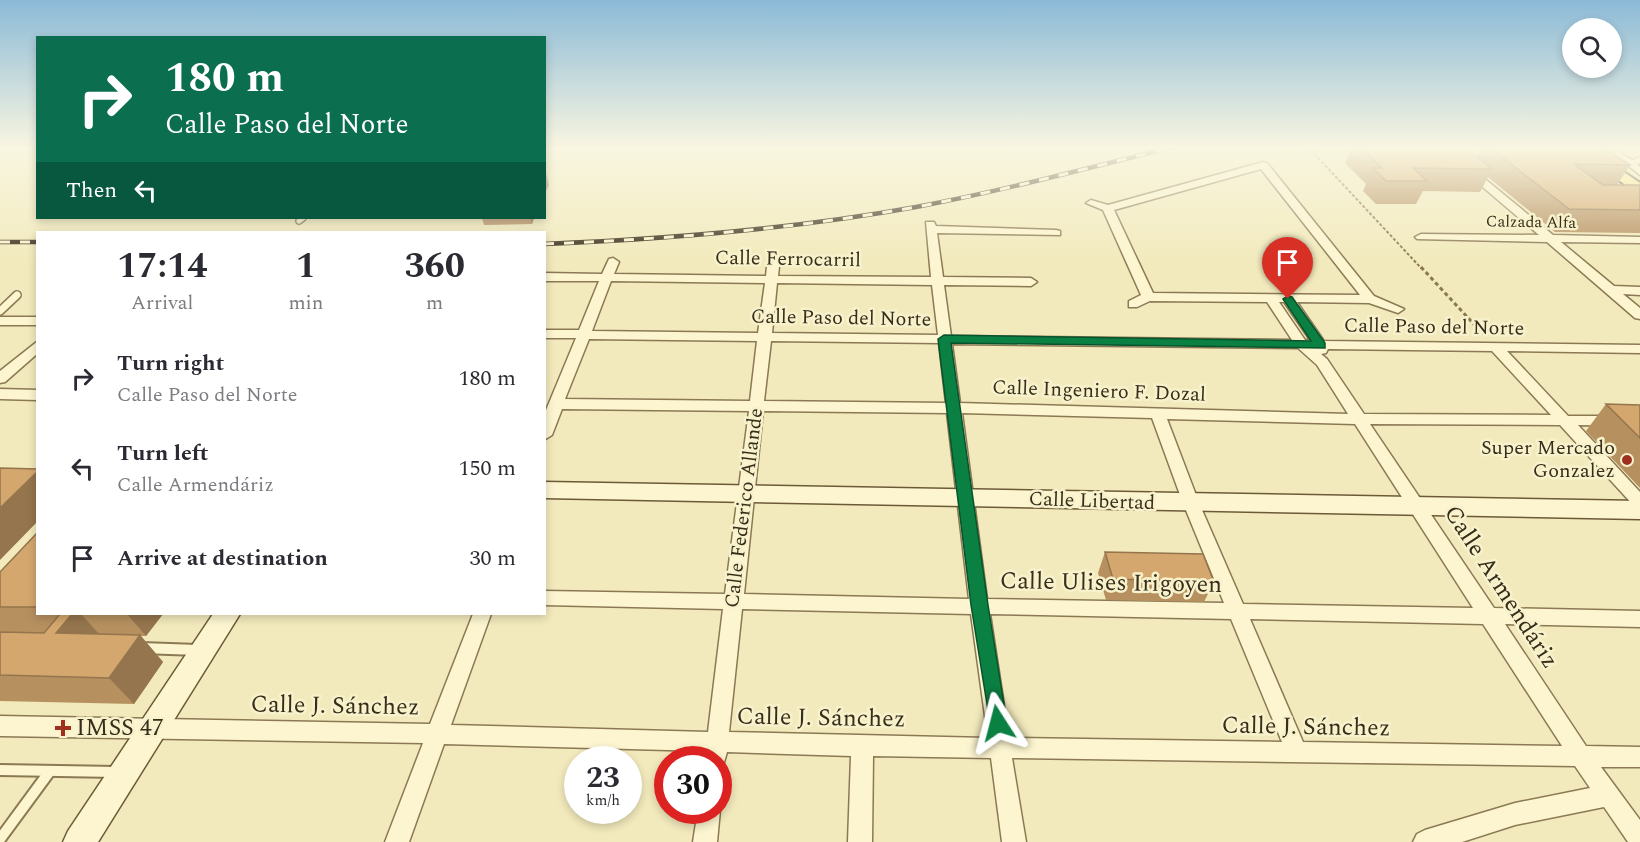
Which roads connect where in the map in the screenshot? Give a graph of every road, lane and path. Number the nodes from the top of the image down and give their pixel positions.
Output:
1 (1180, 186) edge
2 (1283, 186) edge
3 (1345, 186) edge
4 (1492, 186) edge
5 (1627, 186) edge
6 (1640, 198) edge
7 (1091, 203) dead end
8 (1108, 208) junction
9 (1056, 233) dead end
10 (1421, 237) dead end
11 (1550, 238) junction
12 (1640, 240) edge
13 (774, 257) dead end
14 (613, 262) dead end
15 (546, 277) edge
16 (608, 278) junction
17 (771, 278) junction
18 (937, 281) junction
19 (1031, 282) dead end
20 (1611, 291) junction
21 (1640, 291) edge
22 (17, 295) dead end
23 (1148, 297) junction
24 (1271, 299) junction
25 (1288, 299) junction
26 (1370, 299) junction
27 (1133, 304) dead end
28 (1398, 309) dead end
29 (0, 311) edge
30 (1640, 315) edge
31 (0, 321) edge
32 (36, 322) edge
33 (546, 334) edge
34 (584, 335) junction
35 (764, 336) junction
36 (944, 339) junction
37 (1301, 344) junction
38 (1495, 346) junction
39 (36, 347) edge
40 (1640, 349) edge
41 (1321, 354) junction
42 (0, 379) edge
43 (0, 394) edge
44 (36, 394) edge
45 (556, 404) junction
46 (756, 406) junction
47 (954, 408) junction
48 (1158, 414) junction
49 (1358, 419) junction
50 (1564, 420) junction
51 (1640, 421) edge
52 (546, 430) edge
53 (546, 490) edge
54 (746, 494) junction
55 (965, 498) junction
56 (1640, 502) edge
57 (1191, 503) junction
58 (1417, 507) junction
59 (1640, 510) edge
60 (546, 598) edge
61 (733, 600) junction
62 (979, 605) junction
63 (1238, 611) junction
64 (226, 615) edge
65 (482, 615) edge
66 (1490, 616) junction
67 (1640, 619) edge
68 (125, 647) edge
69 (204, 650) junction
70 (0, 726) edge
71 (153, 729) junction
72 (439, 734) junction
73 (654, 746) edge
74 (716, 746) edge
75 (862, 746) junction
76 (1001, 747) junction
77 (732, 750) edge
78 (1297, 753) junction
79 (1580, 755) junction
80 (1640, 757) edge
81 (0, 770) edge
82 (50, 771) junction
83 (124, 772) junction
84 (1608, 795) junction
85 (707, 824) edge
86 (0, 839) edge
87 (1640, 839) edge
88 (79, 842) edge
89 (397, 842) edge
90 (705, 842) edge
91 (860, 842) edge
92 (1014, 842) edge
93 (1425, 842) edge

1 - 8 street
2 - 26 street
3 - 38 path
4 - 11 street
5 - 6 street
7 - 8 street
8 - 23 street
9 - 18 street
10 - 11 street, Calzada Alfa
11 - 12 street, Calzada Alfa
11 - 20 street
13 - 17 street, Calle Federico Allande
14 - 16 street
15 - 16 street, Calle Ferrocarril
16 - 17 street, Calle Ferrocarril
16 - 34 street
17 - 18 street, Calle Ferrocarril
17 - 35 street, Calle Federico Allande
18 - 19 street, Calle Ferrocarril
18 - 36 street
20 - 21 street
20 - 30 street
22 - 29 lane
23 - 24 street
23 - 27 street
24 - 25 street
24 - 37 street, Calle Armendáriz
25 - 26 street
25 - 41 street, Calle Armendáriz
26 - 28 street
31 - 32 street
33 - 34 street, Calle Paso del Norte
34 - 35 street, Calle Paso del Norte
34 - 45 street
35 - 36 street, Calle Paso del Norte
35 - 46 street, Calle Federico Allande
36 - 37 street, Calle Paso del Norte
36 - 47 street
37 - 41 street, Calle Armendáriz
38 - 40 street, Calle Paso del Norte
38 - 41 street, Calle Paso del Norte
38 - 50 street
39 - 42 street
41 - 49 street, Calle Armendáriz
43 - 44 street
45 - 46 street, Calle Ingeniero F. Dozal
45 - 52 street
46 - 47 street, Calle Ingeniero F. Dozal
46 - 54 street, Calle Federico Allande
47 - 48 street, Calle Ingeniero F. Dozal
47 - 55 street
48 - 49 street, Calle Ingeniero F. Dozal
48 - 57 street
49 - 50 street, Calle Ingeniero F. Dozal
49 - 58 street, Calle Armendáriz
50 - 51 street, Calle Ingeniero F. Dozal
50 - 56 street
53 - 54 street, Calle Libertad
54 - 55 street, Calle Libertad
54 - 61 street, Calle Federico Allande
55 - 57 street, Calle Libertad
55 - 62 street
57 - 58 street, Calle Libertad
57 - 63 street
58 - 59 street, Calle Libertad
58 - 66 street, Calle Armendáriz
60 - 61 street, Calle Ulises Irigoyen
61 - 62 street, Calle Ulises Irigoyen
61 - 74 street, Calle Federico Allande
62 - 63 street, Calle Ulises Irigoyen
62 - 76 street
63 - 66 street, Calle Ulises Irigoyen
63 - 78 street
64 - 69 street
65 - 72 street
66 - 67 street, Calle Ulises Irigoyen
66 - 79 street, Calle Armendáriz
68 - 69 lane
69 - 71 street
70 - 71 street, Calle J. Sánchez
71 - 72 street, Calle J. Sánchez
71 - 83 street
72 - 73 street, Calle J. Sánchez
72 - 89 street
75 - 76 street, Calle J. Sánchez
75 - 77 street, Calle J. Sánchez
75 - 91 street
76 - 78 street, Calle J. Sánchez
76 - 92 street
78 - 79 street, Calle J. Sánchez
79 - 80 street, Calle J. Sánchez
79 - 84 street, Calle Armendáriz
81 - 82 lane
82 - 83 lane
82 - 86 lane
83 - 88 street
84 - 87 street, Calle Armendáriz
84 - 93 street
85 - 90 street

